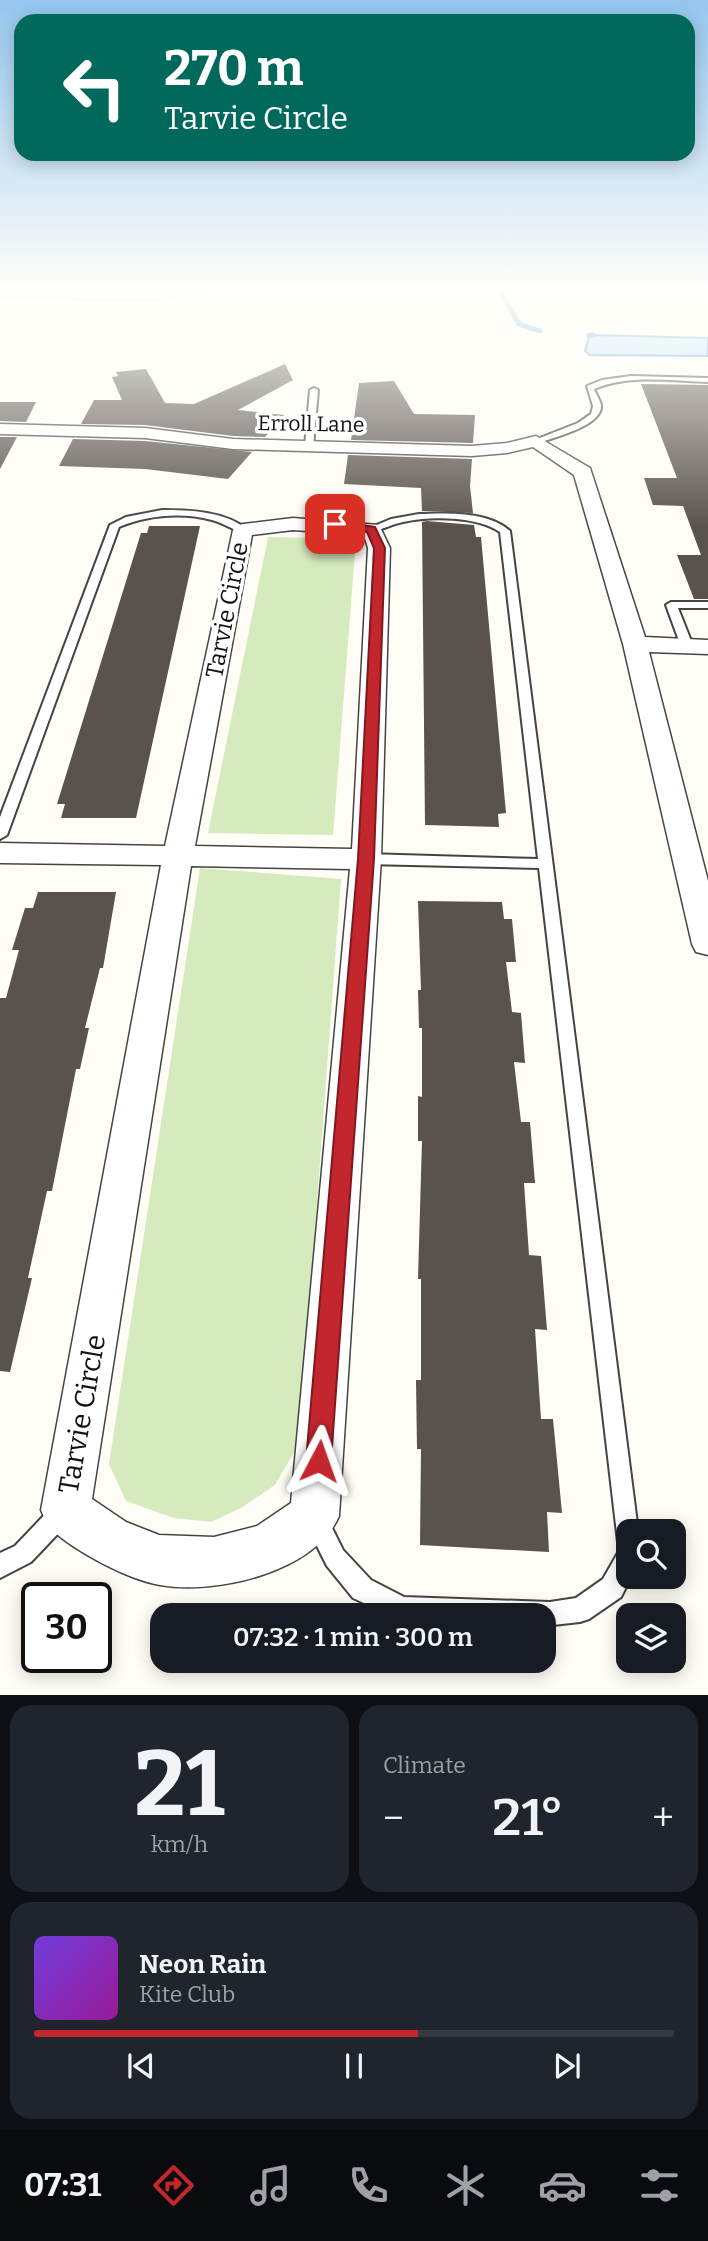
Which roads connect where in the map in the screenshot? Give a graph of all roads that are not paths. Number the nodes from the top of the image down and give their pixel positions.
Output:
1 (708, 380) edge
2 (314, 390) dead end
3 (0, 429) edge
4 (536, 441) junction
5 (309, 447) junction
6 (372, 529) junction
7 (243, 530) junction
8 (708, 605) edge
9 (635, 644) junction
10 (697, 646) edge
11 (0, 835) edge
12 (0, 852) edge
13 (178, 855) junction
14 (366, 859) junction
15 (547, 864) junction
16 (708, 944) edge
17 (66, 1510) junction
18 (314, 1516) junction
19 (625, 1519) edge
20 (0, 1566) edge
21 (616, 1580) edge

1 - 4 lane
2 - 5 lane
3 - 5 street, Erroll Lane
4 - 5 street, Erroll Lane
4 - 9 street
6 - 7 street, Tarvie Circle
6 - 14 street
6 - 15 lane
7 - 11 lane
7 - 13 street, Tarvie Circle
8 - 10 lane
9 - 10 street
9 - 16 street
12 - 13 street
13 - 14 street
13 - 17 street, Tarvie Circle
14 - 15 lane
14 - 18 street
15 - 19 lane
17 - 18 street, Tarvie Circle
17 - 20 lane
18 - 21 lane

